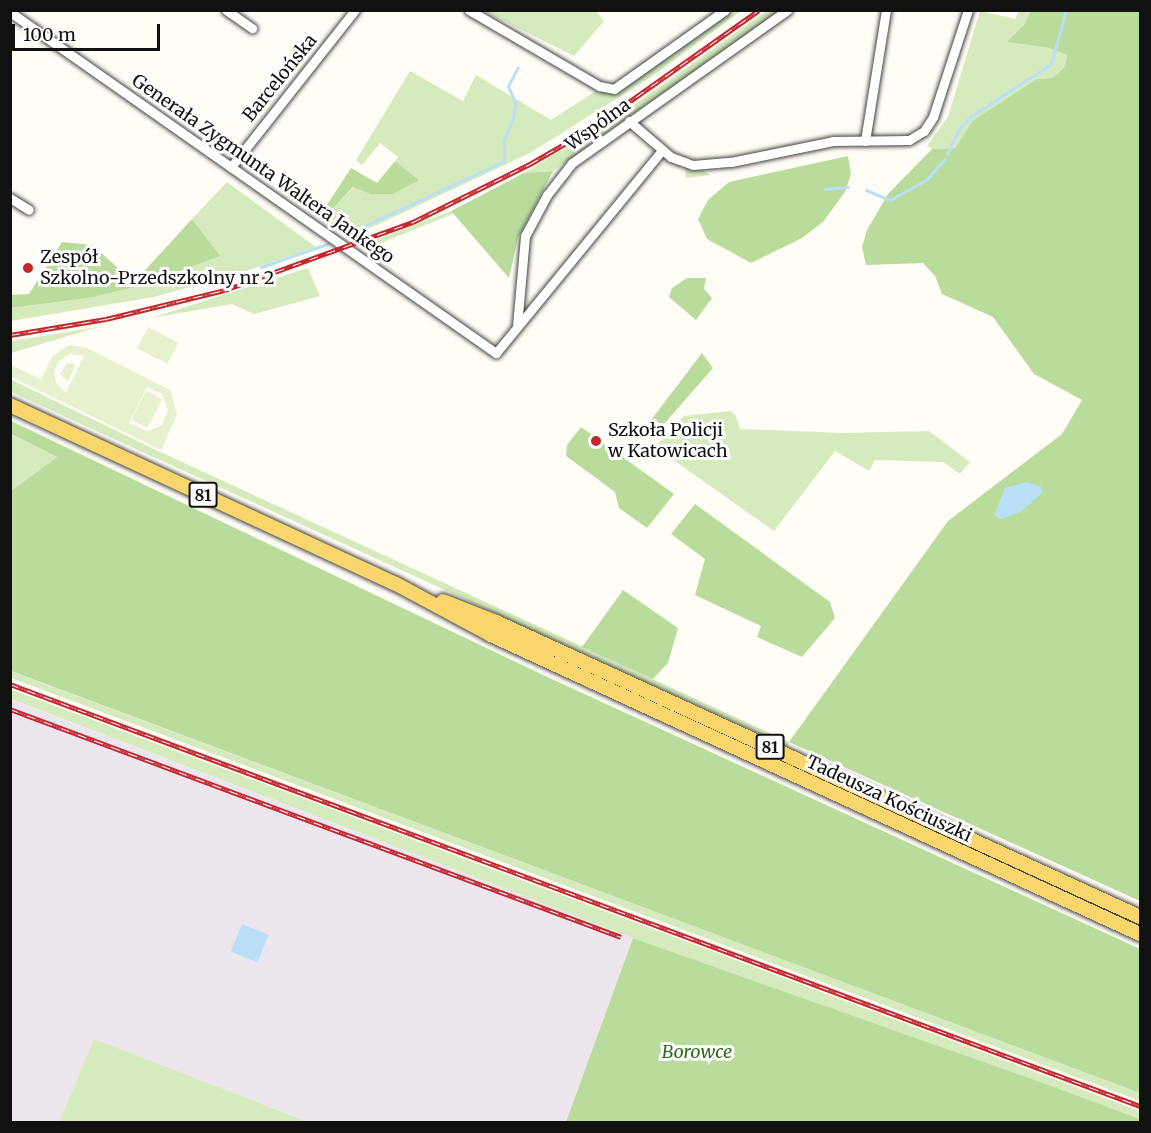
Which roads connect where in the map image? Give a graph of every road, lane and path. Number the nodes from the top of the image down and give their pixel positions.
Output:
1 (226, 10) edge
2 (355, 10) edge
3 (469, 10) edge
4 (725, 10) edge
5 (788, 10) edge
6 (886, 10) edge
7 (968, 10) edge
8 (10, 12) edge
9 (252, 28) dead end
10 (629, 121) junction
11 (866, 141) junction
12 (662, 150) junction
13 (231, 167) junction
14 (10, 198) edge
15 (29, 210) dead end
16 (517, 326) junction
17 (10, 405) edge
18 (396, 584) junction
19 (1140, 917) edge
20 (1140, 934) edge

1 - 9 street
2 - 13 street, Barcelońska
3 - 4 street
5 - 10 street, Wspólna
6 - 11 street
7 - 11 street
8 - 13 street, Generała Zygmunta Waltera Jankego
10 - 12 street
10 - 16 street, Wspólna
11 - 12 street
12 - 16 street
13 - 16 street, Generała Zygmunta Waltera Jankego
14 - 15 street
17 - 18 main road, Tadeusza Kościuszki / 81
18 - 19 main road, Tadeusza Kościuszki / 81
18 - 20 main road, Tadeusza Kościuszki / 81

